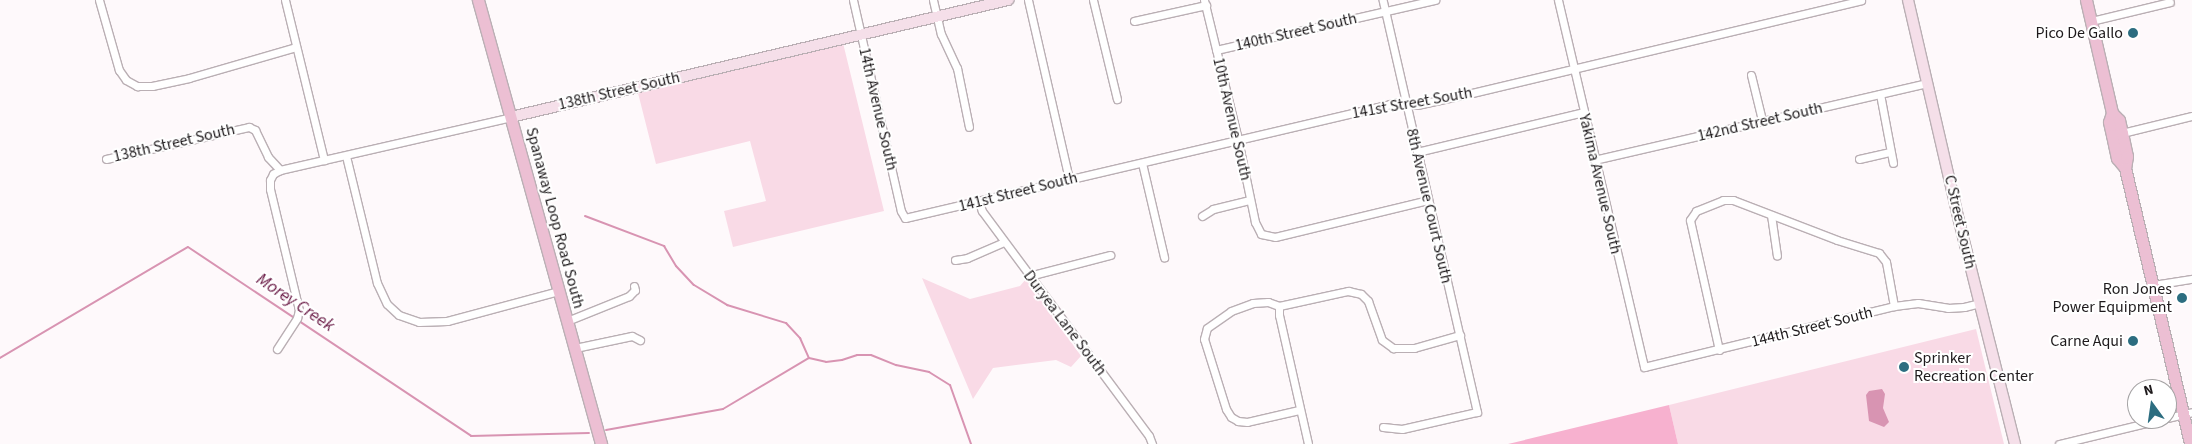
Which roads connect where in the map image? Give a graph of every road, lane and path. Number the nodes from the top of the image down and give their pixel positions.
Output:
1 (99, 0) edge
2 (285, 0) edge
3 (478, 0) edge
4 (853, 0) edge
5 (933, 0) edge
6 (1008, 0) edge
7 (1028, 0) edge
8 (1093, 0) edge
9 (1383, 0) edge
10 (1435, 0) edge
11 (1558, 0) edge
12 (1861, 0) edge
13 (1908, 0) edge
14 (2086, 0) edge
15 (2170, 2) dead end
16 (1205, 3) edge
17 (1386, 11) junction
18 (937, 17) junction
19 (1134, 21) dead end
20 (2092, 21) junction
21 (860, 34) junction
22 (296, 46) junction
23 (1216, 50) junction
24 (1573, 68) junction
25 (1751, 75) dead end
26 (1927, 83) junction
27 (1880, 94) junction
28 (1117, 99) dead end
29 (1405, 104) junction
30 (1584, 112) junction
31 (2112, 113) junction
32 (2192, 116) edge
33 (511, 117) junction
34 (1762, 120) junction
35 (969, 127) dead end
36 (2122, 133) junction
37 (1238, 140) junction
38 (1417, 152) junction
39 (1890, 152) junction
40 (346, 156) junction
41 (106, 159) dead end
42 (1859, 159) dead end
43 (324, 160) junction
44 (1594, 160) junction
45 (1142, 163) junction
46 (1893, 163) dead end
47 (2125, 168) junction
48 (280, 170) junction
49 (1069, 179) junction
50 (1250, 200) junction
51 (1428, 200) junction
52 (979, 202) junction
53 (1770, 215) junction
54 (1202, 216) dead end
55 (905, 218) joint
56 (1004, 242) junction
57 (1110, 254) dead end
58 (1777, 256) dead end
59 (1164, 257) dead end
60 (955, 260) dead end
61 (1029, 276) junction
62 (2192, 279) edge
63 (2153, 285) junction
64 (634, 286) dead end
65 (559, 291) junction
66 (1980, 303) junction
67 (1279, 306) junction
68 (1894, 306) junction
69 (567, 322) junction
70 (1460, 335) junction
71 (640, 340) dead end
72 (574, 348) junction
73 (276, 349) dead end
74 (1719, 350) junction
75 (1644, 367) joint
76 (1299, 410) junction
77 (2188, 413) edge
78 (1383, 427) dead end
79 (2127, 428) edge
80 (601, 444) edge
81 (1152, 444) edge
82 (1308, 444) edge
83 (2015, 444) edge
84 (2059, 444) edge
85 (2190, 444) edge

1 - 22 street
2 - 22 street
3 - 33 main road, Spanaway Loop Road South
4 - 21 street, 14th Avenue South
5 - 18 street
6 - 18 street, 138th Street South
7 - 49 street
8 - 28 street
9 - 17 street, 8th Avenue Court South
10 - 17 street, 140th Street South
11 - 24 street, Yakima Avenue South
12 - 24 street, 141st Street South
13 - 26 street, C Street South
14 - 20 main road
15 - 20 street
16 - 19 street
16 - 23 street, 10th Avenue South
17 - 23 street, 140th Street South
17 - 29 street, 8th Avenue Court South
18 - 21 street, 138th Street South
18 - 35 street
20 - 31 main road
21 - 33 street, 138th Street South
21 - 55 street, 14th Avenue South
22 - 43 street
23 - 37 street, 10th Avenue South
24 - 29 street, 141st Street South
24 - 30 street, Yakima Avenue South
25 - 34 street
26 - 27 street, 142nd Street South
26 - 66 street, C Street South
27 - 34 street, 142nd Street South
27 - 39 street
29 - 37 street, 141st Street South
29 - 38 street, 8th Avenue Court South
30 - 38 street
30 - 44 street, Yakima Avenue South
31 - 36 main road
31 - 47 main road
32 - 36 street
33 - 40 street, 138th Street South
33 - 65 main road, Spanaway Loop Road South
34 - 44 street, 142nd Street South
36 - 47 main road
37 - 45 street, 141st Street South
37 - 50 street, 10th Avenue South
38 - 51 street, 8th Avenue Court South
39 - 42 street
39 - 46 street
40 - 43 street, 138th Street South
40 - 65 street
41 - 48 street, 138th Street South
43 - 48 street, 138th Street South
44 - 75 street, Yakima Avenue South
45 - 49 street, 141st Street South
45 - 59 street
47 - 63 main road
48 - 73 street
49 - 52 street, 141st Street South
50 - 51 street, 10th Avenue South
50 - 54 street
51 - 70 street, 8th Avenue Court South
52 - 55 street, 141st Street South
52 - 56 street, Duryea Lane South
53 - 58 street
53 - 68 street
53 - 74 street
56 - 60 street
56 - 61 street, Duryea Lane South
57 - 61 street
61 - 81 street, Duryea Lane South
62 - 63 street
63 - 77 main road
64 - 69 street
65 - 69 main road, Spanaway Loop Road South
66 - 68 street, 144th Street South
66 - 83 street, C Street South
67 - 70 street
67 - 76 street
67 - 76 street
68 - 74 street, 144th Street South
69 - 72 main road, Spanaway Loop Road South
70 - 78 street, 8th Avenue Court South
71 - 72 street
72 - 80 main road, Spanaway Loop Road South
74 - 75 street, 144th Street South
76 - 82 street
77 - 85 main road
79 - 84 street

